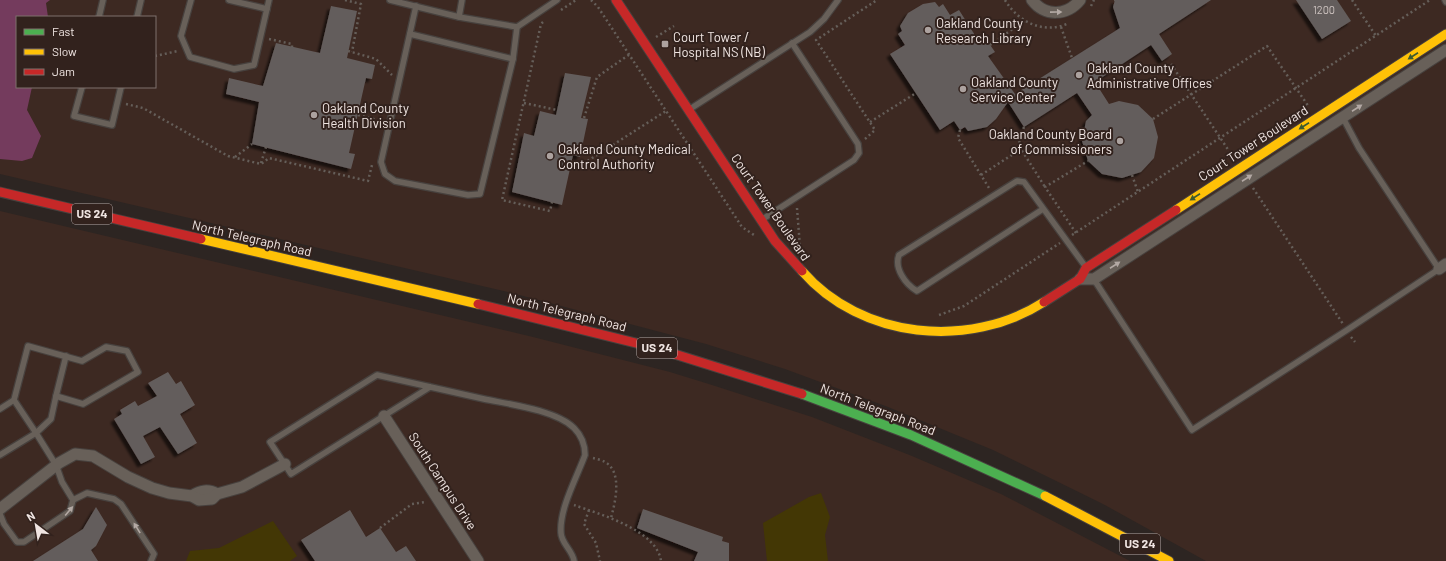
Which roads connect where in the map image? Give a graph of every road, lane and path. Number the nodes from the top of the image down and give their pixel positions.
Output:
1 (103, 0) edge
2 (141, 0) edge
3 (191, 0) edge
4 (229, 0) edge
5 (269, 0) edge
6 (345, 0) edge
7 (390, 0) edge
8 (462, 0) edge
9 (557, 0) edge
10 (576, 0) edge
11 (591, 0) edge
12 (616, 0) edge
13 (838, 0) edge
14 (877, 0) edge
15 (1032, 0) edge
16 (1080, 0) edge
17 (1352, 0) edge
18 (1430, 0) edge
19 (416, 6) junction
20 (267, 9) junction
21 (558, 12) dead end
22 (99, 16) edge
23 (138, 16) edge
24 (459, 17) junction
25 (547, 20) dead end
26 (1024, 21) dead end
27 (674, 26) dead end
28 (517, 27) junction
29 (1061, 27) dead end
30 (270, 33) dead end
31 (410, 34) junction
32 (1446, 34) edge
33 (1376, 36) junction
34 (792, 43) junction
35 (645, 44) junction
36 (990, 45) dead end
37 (292, 47) dead end
38 (187, 50) junction
39 (1446, 50) edge
40 (348, 51) dead end
41 (352, 52) junction
42 (629, 55) junction
43 (156, 56) edge
44 (1072, 58) dead end
45 (513, 59) junction
46 (1171, 64) dead end
47 (393, 68) dead end
48 (392, 75) junction
49 (390, 83) dead end
50 (82, 88) edge
51 (121, 88) edge
52 (1296, 88) junction
53 (916, 93) dead end
54 (1191, 94) junction
55 (118, 102) junction
56 (524, 103) junction
57 (1336, 106) junction
58 (557, 110) dead end
59 (688, 110) junction
60 (666, 111) junction
61 (383, 113) dead end
62 (358, 115) dead end
63 (1342, 117) junction
64 (584, 118) dead end
65 (1317, 118) junction
66 (1153, 119) dead end
67 (382, 121) junction
68 (870, 122) junction
69 (1024, 127) dead end
70 (380, 128) dead end
71 (960, 130) dead end
72 (1220, 138) junction
73 (866, 142) dead end
74 (252, 144) dead end
75 (266, 147) dead end
76 (1021, 150) junction
77 (235, 158) junction
78 (373, 158) dead end
79 (1088, 161) dead end
80 (261, 164) junction
81 (570, 168) dead end
82 (1240, 168) junction
83 (981, 175) junction
84 (1132, 175) dead end
85 (1247, 179) junction
86 (1044, 188) junction
87 (0, 192) edge
88 (1138, 192) junction
89 (994, 195) junction
90 (552, 202) dead end
91 (803, 204) dead end
92 (1043, 209) junction
93 (761, 220) junction
94 (1076, 233) junction
95 (757, 238) dead end
96 (1066, 239) junction
97 (801, 252) dead end
98 (1443, 266) edge
99 (1086, 268) junction
100 (1080, 279) junction
101 (1094, 279) junction
102 (934, 315) dead end
103 (1347, 330) junction
104 (1355, 342) dead end
105 (66, 356) junction
106 (430, 387) junction
107 (56, 396) junction
108 (14, 400) junction
109 (0, 409) edge
110 (384, 416) junction
111 (36, 433) junction
112 (0, 455) edge
113 (585, 455) junction
114 (285, 464) junction
115 (56, 465) junction
116 (74, 500) junction
117 (567, 502) junction
118 (429, 504) dead end
119 (0, 509) edge
120 (588, 510) junction
121 (0, 514) edge
122 (611, 518) junction
123 (380, 528) dead end
124 (151, 561) edge
125 (478, 561) edge
126 (574, 561) edge
127 (600, 561) edge
128 (661, 561) edge
129 (1169, 561) edge

1 - 22 lane
2 - 23 lane
3 - 38 lane
4 - 20 lane
5 - 20 lane
6 - 41 path
7 - 19 lane
8 - 24 lane
9 - 28 lane
10 - 21 path
11 - 42 path
12 - 35 main road, Court Tower Boulevard
13 - 34 lane
14 - 68 path
15 -> 16 street
17 - 33 path
18 - 33 path
19 - 24 lane
19 - 31 lane
20 - 38 lane
24 - 28 lane
25 - 56 path
26 - 36 path
27 - 35 path
28 - 45 lane
29 - 44 path
30 - 37 path
31 - 45 lane
31 - 45 lane
32 -> 57 main road, Court Tower Boulevard
33 - 52 path
34 - 59 lane
34 - 93 lane
35 - 42 path
35 - 59 main road, Court Tower Boulevard
38 - 43 path
63 -> 39 street, Court Tower Boulevard
40 - 41 path
41 - 48 path
42 - 60 path
42 - 64 path
46 - 54 path
47 - 48 path
48 - 49 path
50 - 55 lane
51 - 55 lane
52 - 54 path
52 - 65 path
52 - 72 path
53 - 68 path
54 - 66 path
54 - 72 path
55 - 77 path
56 - 58 path
56 - 90 path
57 - 63 lane
57 - 65 main road, Court Tower Boulevard
59 - 93 main road, Court Tower Boulevard
60 - 81 path
60 - 95 path
61 - 67 path
62 - 67 path
85 -> 63 street, Court Tower Boulevard
63 - 98 lane
65 -> 82 main road, Court Tower Boulevard
67 - 70 path
68 - 73 path
69 - 76 path
71 - 83 path
72 - 82 path
72 - 88 path
74 - 77 path
75 - 80 path
76 - 83 path
76 - 86 path
77 - 80 path
78 - 80 path
79 - 86 path
82 -> 99 main road, Court Tower Boulevard
83 - 89 path
84 - 88 path
101 -> 85 street, Court Tower Boulevard
85 - 103 path
86 - 94 path
87 - 129 main road, North Telegraph Road / US 24
88 - 94 path
89 - 92 lane
89 - 92 lane
91 - 97 path
92 - 96 lane
93 - 100 main road, Court Tower Boulevard
94 - 96 path
96 - 99 lane
96 - 102 path
98 - 103 lane
99 - 100 main road, Court Tower Boulevard
99 - 101 lane
100 - 101 street
101 - 103 lane
103 - 104 path
105 - 107 lane
105 - 107 lane
105 - 108 lane
106 - 110 lane
106 - 113 lane
106 - 114 lane
107 - 111 lane
108 - 109 lane
108 - 111 lane
110 - 114 lane
110 - 125 street, South Campus Drive
111 - 112 lane
111 - 115 lane
113 - 117 lane
113 - 122 path
114 - 115 street
115 - 116 lane
115 - 119 street
121 -> 116 lane
124 -> 116 lane
117 - 120 path
117 - 126 lane
118 - 123 path
120 - 122 path
120 - 127 path
122 - 128 path

